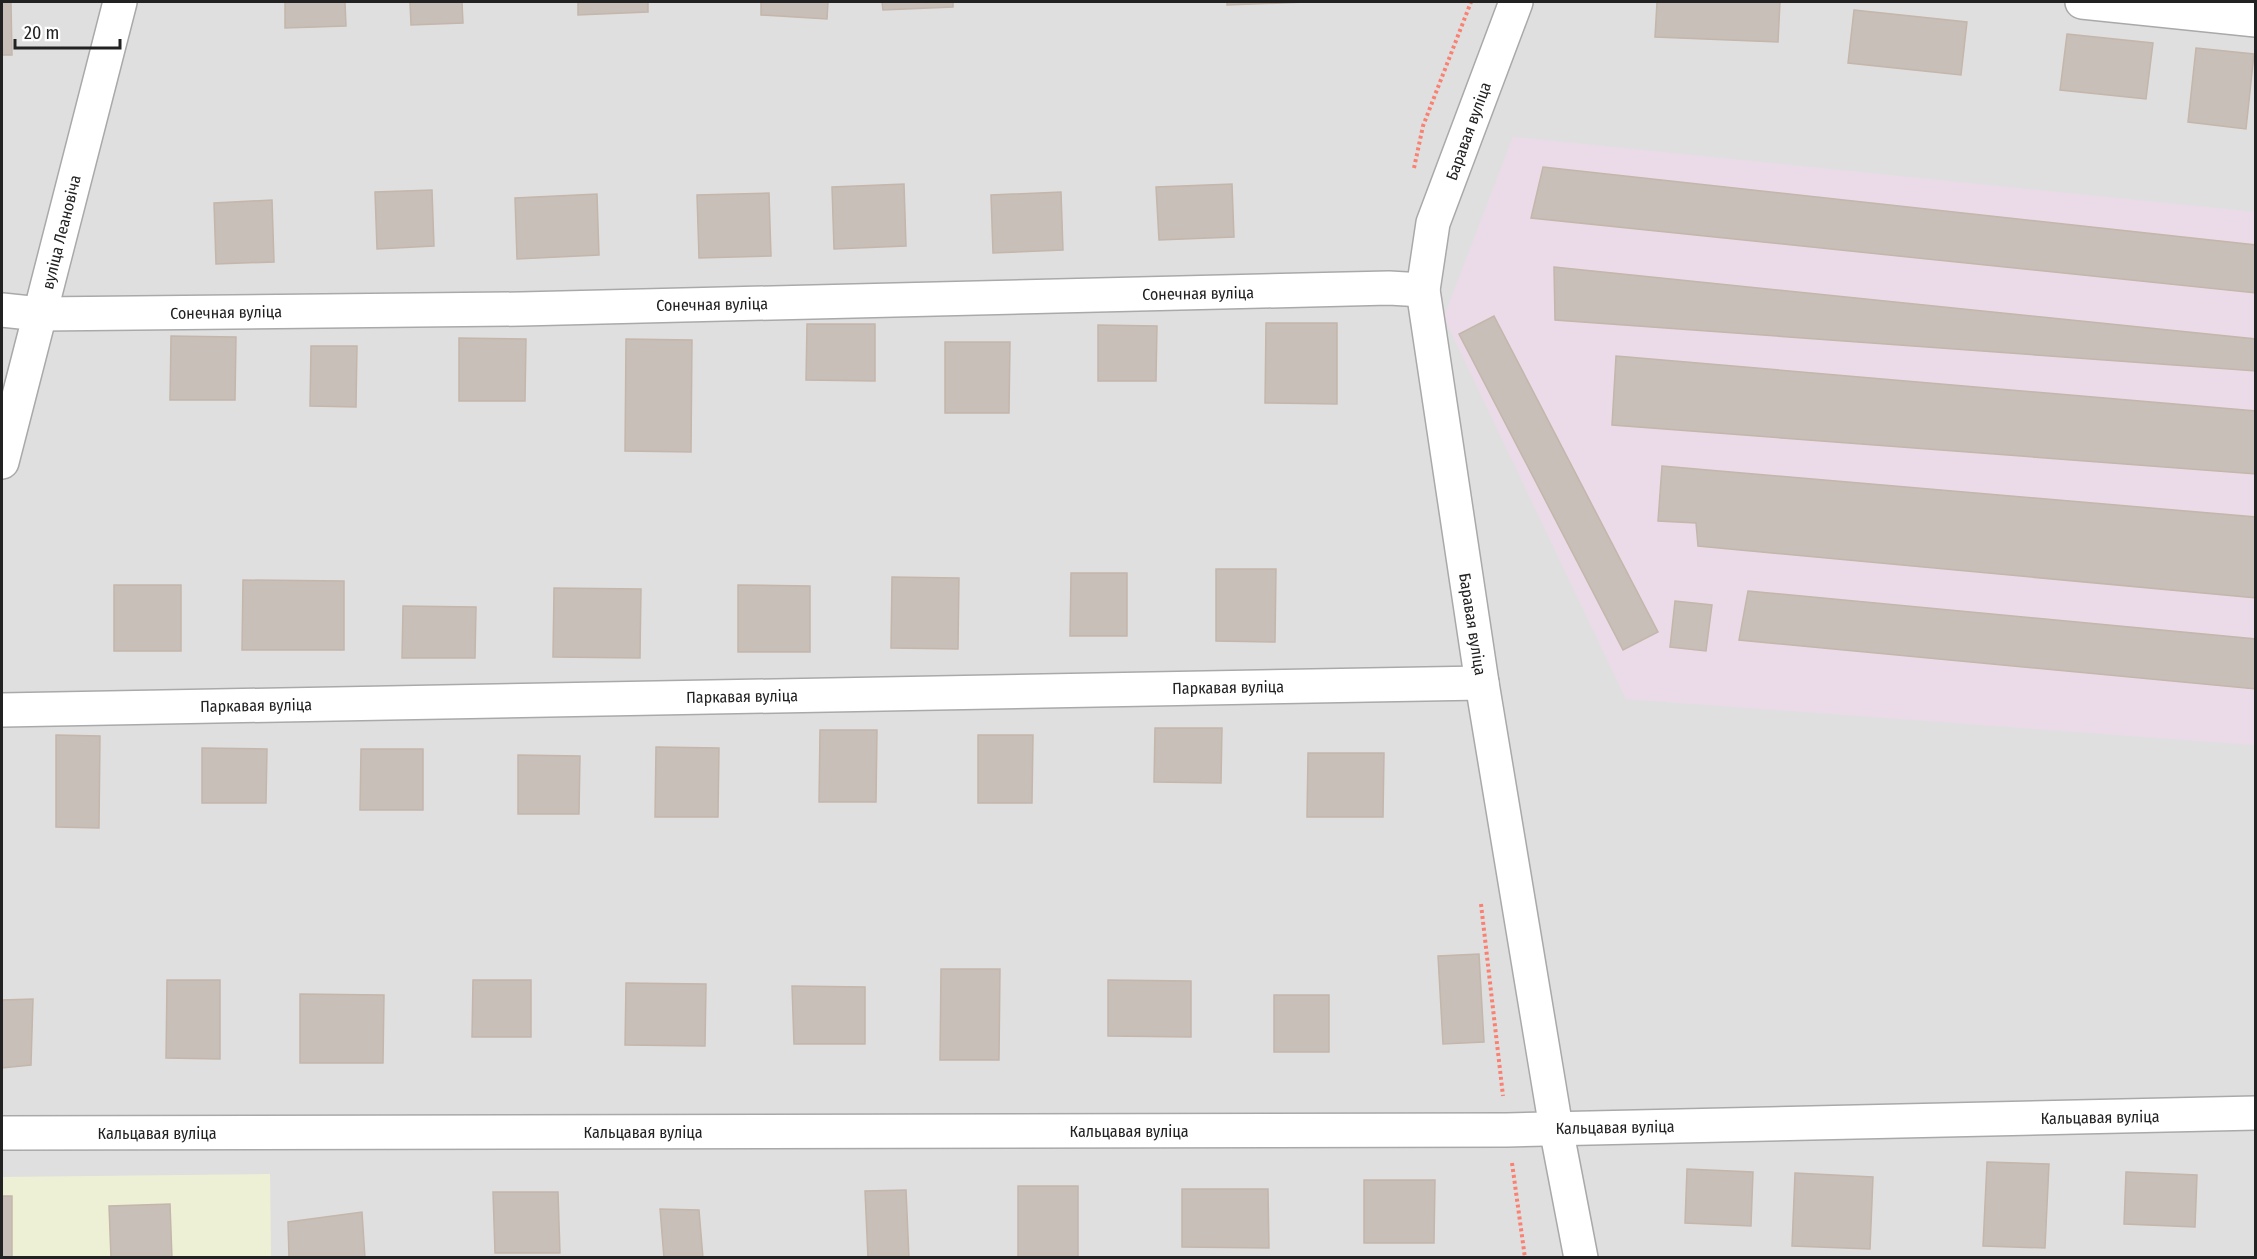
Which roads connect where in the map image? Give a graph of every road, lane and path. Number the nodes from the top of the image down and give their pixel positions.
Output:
1 (120, 2) edge
2 (1516, 2) edge
3 (2082, 2) edge
4 (2256, 20) edge
5 (1423, 290) junction
6 (2, 310) edge
7 (40, 314) junction
8 (2, 462) edge
9 (1482, 683) junction
10 (2, 710) edge
11 (2256, 1113) edge
12 (1556, 1128) junction
13 (2, 1133) edge
14 (1581, 1257) edge

1 - 7 street, вуліца Леановіча
2 - 5 street, Баравая вуліца
3 - 4 street
5 - 7 street, Сонечная вуліца
5 - 9 street, Баравая вуліца
6 - 7 street, Сонечная вуліца
7 - 8 street, вуліца Леановіча
9 - 10 street, Паркавая вуліца
9 - 12 street, Баравая вуліца
11 - 12 street, Кальцавая вуліца
12 - 13 street, Кальцавая вуліца
12 - 14 street, Баравая вуліца

